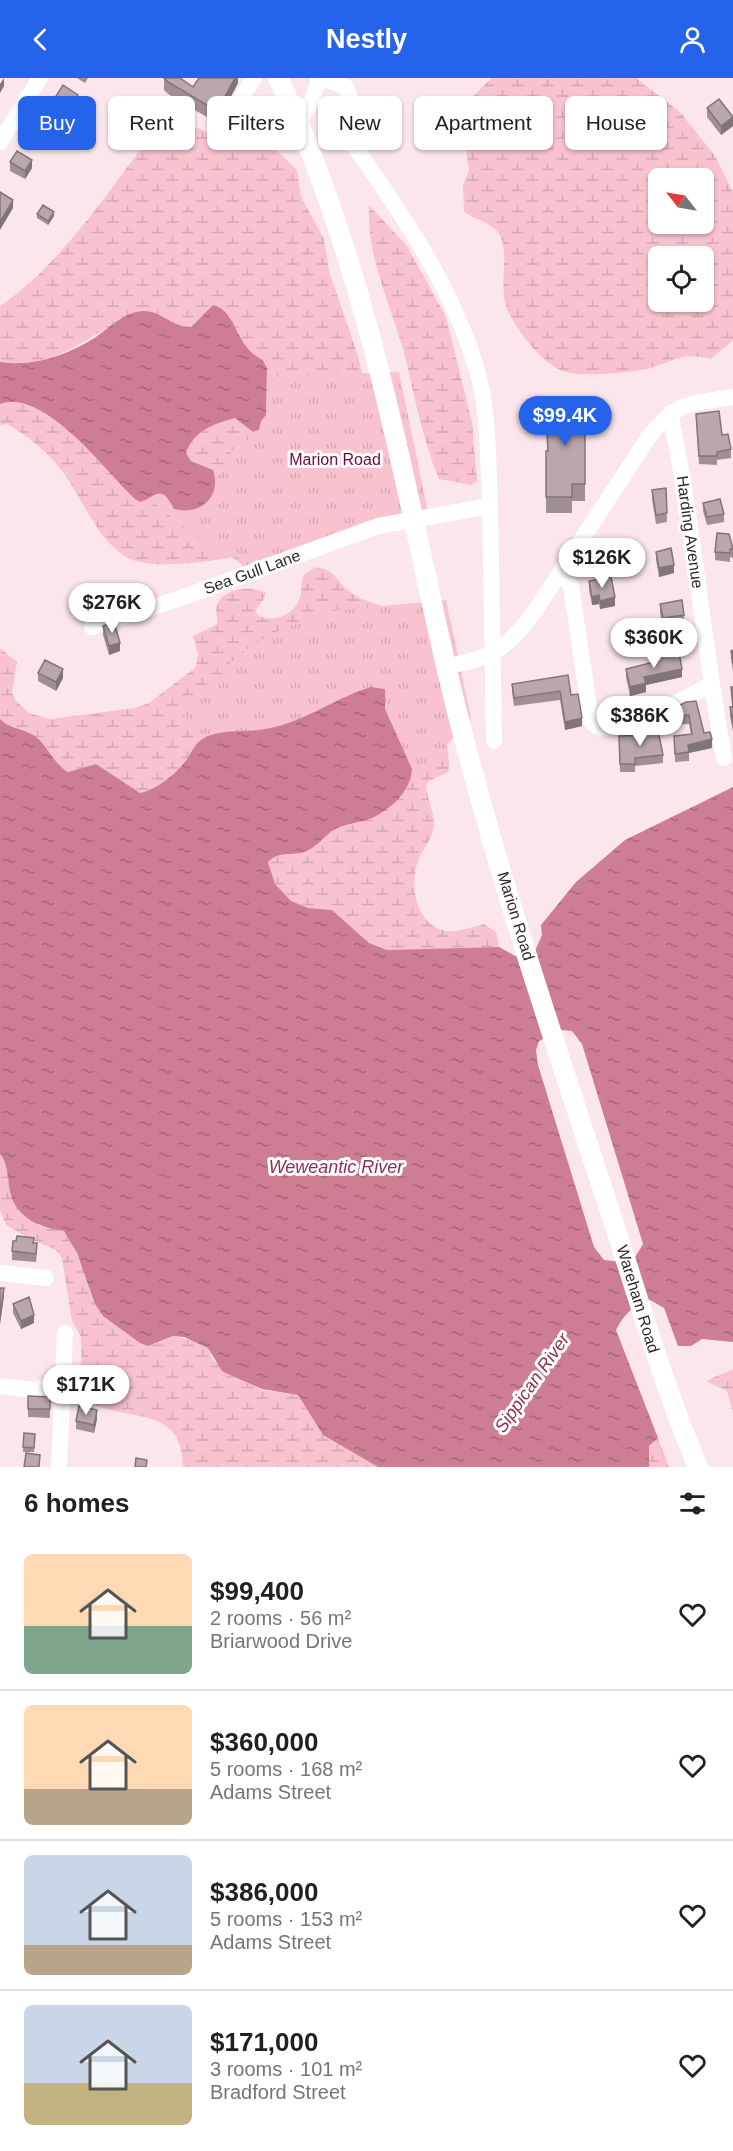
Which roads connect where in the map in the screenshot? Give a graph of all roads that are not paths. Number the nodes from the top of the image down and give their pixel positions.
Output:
1 (40, 78) edge
2 (254, 78) edge
3 (278, 78) edge
4 (320, 78) edge
5 (243, 96) edge
6 (286, 96) edge
7 (306, 112) edge
8 (0, 142) edge
9 (306, 147) edge
10 (733, 397) edge
11 (670, 412) junction
12 (490, 506) junction
13 (412, 518) junction
14 (561, 573) junction
15 (92, 627) dead end
16 (491, 655) junction
17 (446, 666) junction
18 (711, 685) junction
19 (494, 741) dead end
20 (724, 758) dead end
21 (584, 1130) joint
22 (0, 1273) edge
23 (46, 1278) dead end
24 (65, 1333) dead end
25 (62, 1385) junction
26 (0, 1386) edge
27 (59, 1467) edge
28 (698, 1467) edge

1 - 8 street
2 - 5 street
3 - 6 main road, Marion Road
4 - 7 street
4 - 12 street
9 - 13 main road, Marion Road
10 - 11 street
11 - 14 street
11 - 18 street, Harding Avenue
12 - 13 street, Sea Gull Lane
12 - 16 street
13 - 15 street, Sea Gull Lane
13 - 17 main road, Marion Road
14 - 16 street
14 - 18 street
16 - 17 street
16 - 19 street
17 - 21 main road, Marion Road
18 - 20 street, Harding Avenue
21 - 28 main road, Wareham Road
22 - 23 street
24 - 25 street
25 - 26 street
25 - 27 street

